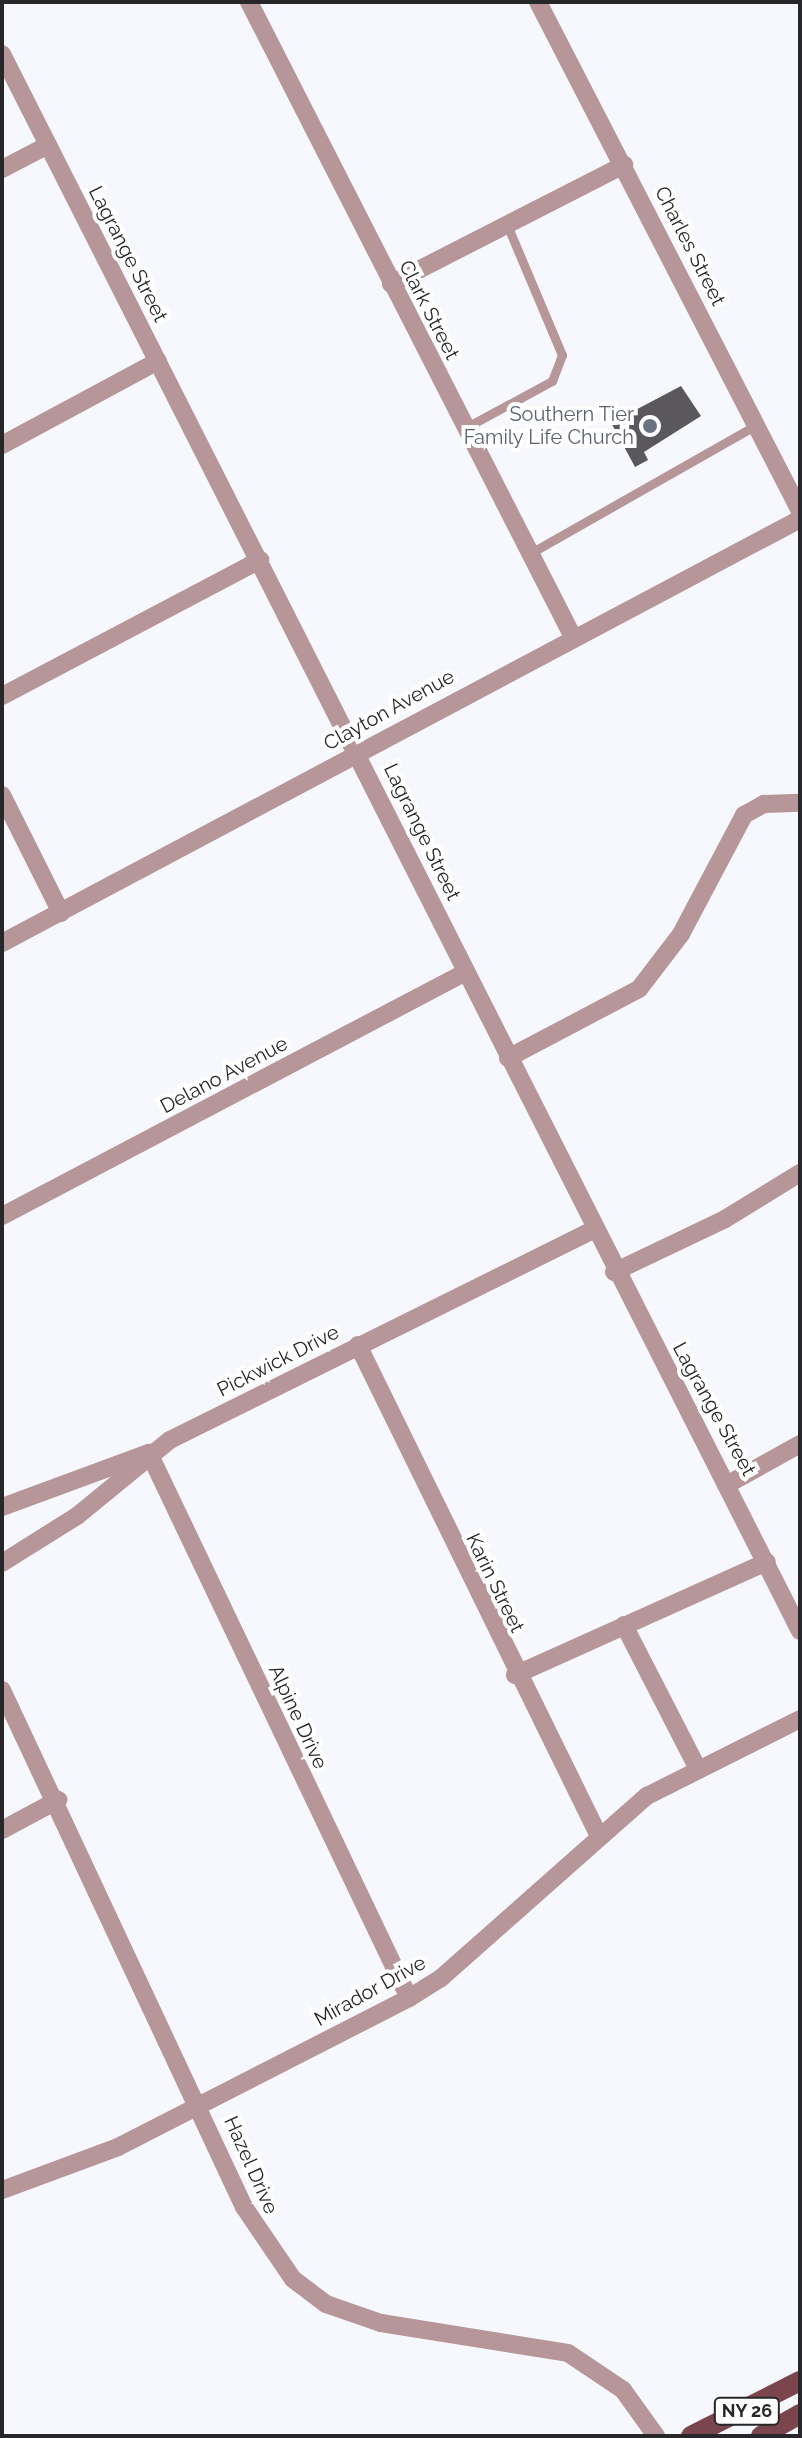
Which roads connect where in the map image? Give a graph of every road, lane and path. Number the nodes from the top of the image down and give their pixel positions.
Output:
1 (249, 2) edge
2 (538, 2) edge
3 (2, 54) edge
4 (48, 145) junction
5 (624, 165) junction
6 (2, 169) edge
7 (507, 225) junction
8 (391, 284) junction
9 (158, 361) junction
10 (756, 425) junction
11 (465, 428) junction
12 (2, 445) edge
13 (800, 511) edge
14 (800, 519) edge
15 (529, 554) junction
16 (260, 560) junction
17 (573, 637) junction
18 (2, 696) edge
19 (358, 753) junction
20 (2, 795) edge
21 (800, 803) edge
22 (61, 913) junction
23 (2, 943) edge
24 (466, 972) junction
25 (508, 1058) junction
26 (800, 1173) edge
27 (2, 1216) edge
28 (593, 1230) junction
29 (614, 1272) junction
30 (358, 1345) junction
31 (800, 1444) edge
32 (149, 1453) junction
33 (730, 1483) junction
34 (2, 1507) edge
35 (767, 1562) junction
36 (2, 1563) edge
37 (624, 1625) junction
38 (800, 1631) edge
39 (515, 1675) junction
40 (2, 1690) edge
41 (800, 1719) edge
42 (697, 1767) junction
43 (58, 1800) junction
44 (2, 1830) edge
45 (599, 1836) junction
46 (409, 1998) junction
47 (200, 2105) junction
48 (2, 2190) edge
49 (800, 2381) edge
50 (800, 2414) edge
51 (656, 2436) edge
52 (691, 2436) edge
53 (761, 2436) edge

1 - 8 street, Clark Street
2 - 5 street, Charles Street
3 - 4 street, Lagrange Street
4 - 6 street
4 - 9 street, Lagrange Street
5 - 7 street
5 - 10 street, Charles Street
7 - 8 street
7 - 11 lane
8 - 11 street, Clark Street
9 - 12 street
9 - 16 street, Lagrange Street
10 - 13 street, Charles Street
10 - 15 lane
11 - 15 street, Clark Street
14 - 17 street, Clayton Avenue
15 - 17 street, Clark Street
16 - 18 street
16 - 19 street, Lagrange Street
17 - 19 street, Clayton Avenue
19 - 22 street, Clayton Avenue
19 - 24 street, Lagrange Street
20 - 22 street
21 - 25 street
22 - 23 street, Clayton Avenue
24 - 25 street, Lagrange Street
24 - 27 street, Delano Avenue
25 - 28 street, Lagrange Street
26 - 29 street
28 - 29 street, Lagrange Street
28 - 30 street, Pickwick Drive
29 - 33 street, Lagrange Street
30 - 32 street, Pickwick Drive
30 - 39 street, Karin Street
31 - 33 street
32 - 34 street
32 - 36 street, Pickwick Drive
32 - 46 street, Alpine Drive
33 - 35 street, Lagrange Street
35 - 37 street
35 - 38 street, Lagrange Street
37 - 39 street
37 - 42 street
39 - 45 street, Karin Street
40 - 43 street, Hazel Drive
41 - 42 street, Mirador Drive
42 - 45 street, Mirador Drive
43 - 44 street
43 - 47 street, Hazel Drive
45 - 46 street, Mirador Drive
46 - 47 street, Mirador Drive
47 - 48 street, Mirador Drive
47 - 51 street, Hazel Drive
49 - 52 main road, NY 26
50 - 53 main road, NY 26

